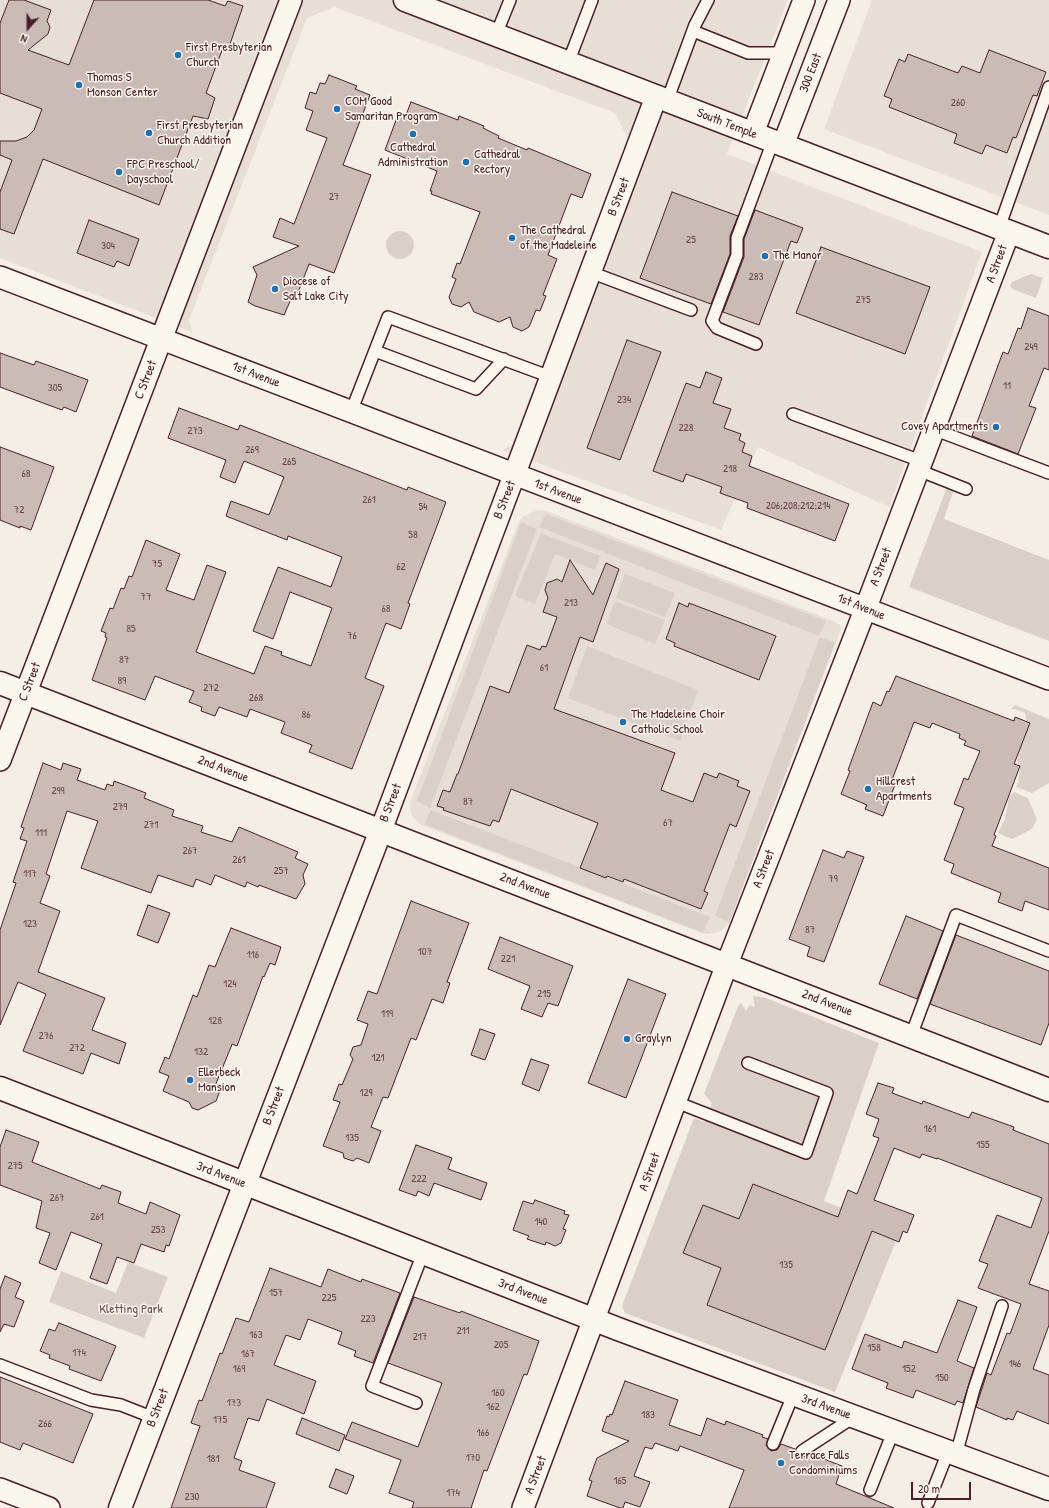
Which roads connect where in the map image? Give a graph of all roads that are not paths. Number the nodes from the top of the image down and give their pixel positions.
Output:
1 (291, 0) edge
2 (405, 0) edge
3 (510, 0) edge
4 (592, 0) edge
5 (708, 0) edge
6 (804, 0) edge
7 (839, 0) edge
8 (693, 31) junction
9 (496, 35) junction
10 (784, 52) junction
11 (568, 62) junction
12 (1049, 87) edge
13 (662, 99) junction
14 (752, 133) junction
15 (778, 143) junction
16 (1004, 230) junction
17 (1049, 247) edge
18 (590, 272) junction
19 (0, 278) edge
20 (692, 310) dead end
21 (161, 339) junction
22 (756, 344) dead end
23 (375, 351) junction
24 (504, 359) junction
25 (551, 377) junction
26 (351, 412) junction
27 (792, 414) dead end
28 (933, 429) junction
29 (920, 466) junction
30 (1049, 473) edge
31 (515, 475) junction
32 (966, 488) dead end
33 (865, 610) junction
34 (1049, 679) edge
35 (0, 683) edge
36 (26, 693) junction
37 (0, 760) edge
38 (381, 830) junction
39 (1049, 951) edge
40 (727, 964) junction
41 (911, 1036) junction
42 (748, 1063) dead end
43 (0, 1088) edge
44 (1048, 1088) edge
45 (676, 1102) junction
46 (245, 1184) junction
47 (423, 1253) junction
48 (1002, 1306) dead end
49 (594, 1320) junction
50 (0, 1365) edge
51 (793, 1395) junction
52 (416, 1403) dead end
53 (854, 1417) junction
54 (154, 1418) junction
55 (893, 1432) junction
56 (773, 1444) dead end
57 (802, 1451) dead end
58 (952, 1453) junction
59 (0, 1489) edge
60 (1049, 1489) edge
61 (870, 1490) dead end
62 (928, 1503) dead end
63 (49, 1508) edge
64 (120, 1508) edge
65 (523, 1508) edge

1 - 21 street, C Street
2 - 9 street, South Temple
3 - 9 lane
4 - 11 lane
5 - 8 lane
6 - 10 street
7 - 15 street, 300 East
8 - 10 lane
8 - 13 lane
9 - 11 street, South Temple
10 - 14 street
11 - 13 street, South Temple
12 - 16 lane
13 - 14 street, South Temple
13 - 18 street, B Street
14 - 15 street, South Temple
15 - 16 street, South Temple
15 - 22 lane
16 - 17 street, South Temple
16 - 28 street, A Street
18 - 20 lane
18 - 25 street, B Street
19 - 21 street, 1st Avenue
21 - 26 street, 1st Avenue
21 - 36 street, C Street
23 - 24 lane
23 - 24 lane
23 - 26 lane
24 - 25 lane
25 - 31 street, B Street
26 - 31 street, 1st Avenue
27 - 29 lane
28 - 29 street, A Street
28 - 30 lane
29 - 32 lane
29 - 33 street, A Street
31 - 33 street, 1st Avenue
31 - 38 street, B Street
33 - 34 street, 1st Avenue
33 - 40 street, A Street
35 - 36 street, 2nd Avenue
36 - 37 street, C Street
36 - 38 street, 2nd Avenue
38 - 40 street, 2nd Avenue
38 - 46 street, B Street
39 - 41 lane
40 - 41 street, 2nd Avenue
40 - 45 street, A Street
41 - 44 street, 2nd Avenue
42 - 45 lane
43 - 46 street, 3rd Avenue
45 - 49 street, A Street
46 - 47 street, 3rd Avenue
46 - 54 street, B Street
47 - 49 street, 3rd Avenue
47 - 52 lane
48 - 58 lane
49 - 51 street, 3rd Avenue
49 - 65 street, A Street
50 - 54 lane
51 - 53 street, 3rd Avenue
51 - 56 lane
53 - 55 street, 3rd Avenue
53 - 57 lane
54 - 64 street, B Street
55 - 58 street, 3rd Avenue
55 - 61 lane
58 - 60 street, 3rd Avenue
58 - 62 lane
59 - 63 street

